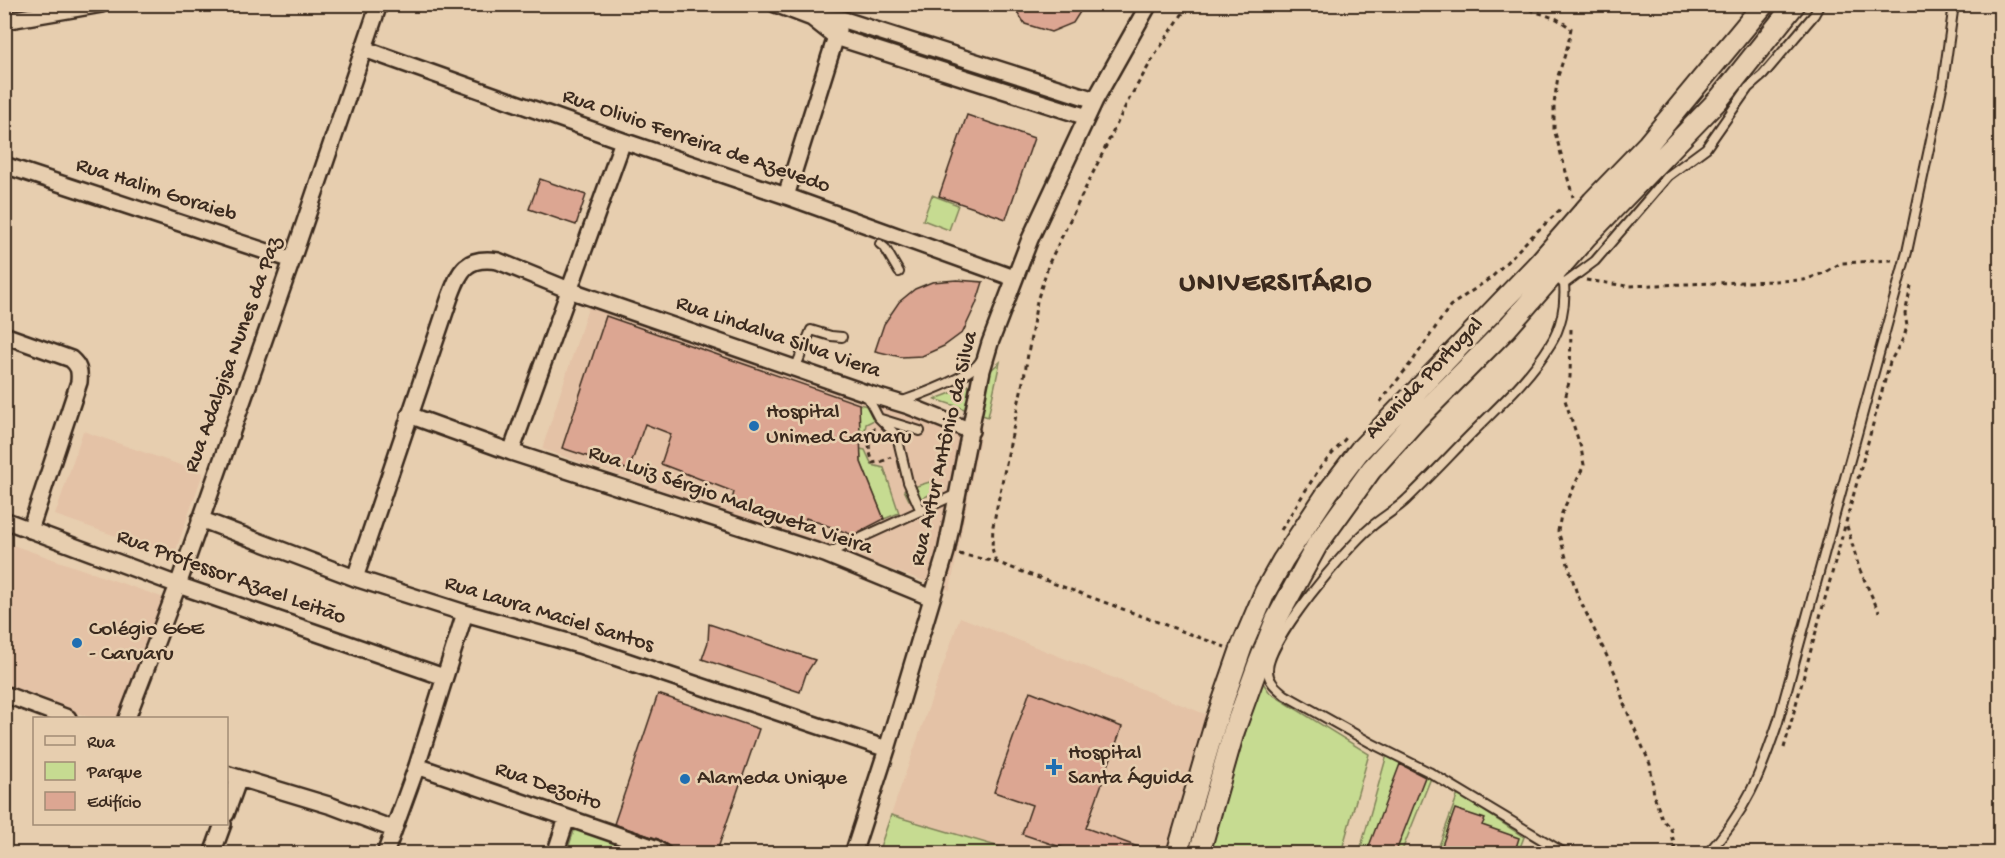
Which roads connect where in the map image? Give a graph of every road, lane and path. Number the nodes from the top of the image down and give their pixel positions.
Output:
1 (379, 4) edge
2 (776, 4) edge
3 (1149, 4) edge
4 (1189, 4) edge
5 (1514, 4) edge
6 (1764, 4) edge
7 (1795, 4) edge
8 (1820, 4) edge
9 (1954, 4) edge
10 (97, 5) edge
11 (812, 18) junction
12 (842, 19) junction
13 (4, 21) edge
14 (836, 37) junction
15 (364, 49) junction
16 (1095, 100) junction
17 (1087, 117) junction
18 (624, 141) junction
19 (4, 165) edge
20 (786, 195) junction
21 (1573, 198) dead end
22 (1566, 205) dead end
23 (880, 244) dead end
24 (1905, 259) junction
25 (292, 260) junction
26 (899, 272) dead end
27 (1014, 278) junction
28 (1563, 279) junction
29 (569, 290) junction
30 (1571, 324) dead end
31 (4, 335) edge
32 (842, 337) dead end
33 (990, 343) junction
34 (795, 369) junction
35 (866, 393) junction
36 (898, 402) junction
37 (1376, 406) dead end
38 (409, 415) junction
39 (878, 417) junction
40 (891, 429) junction
41 (920, 431) dead end
42 (971, 431) junction
43 (1349, 435) dead end
44 (511, 452) junction
45 (902, 452) junction
46 (958, 494) junction
47 (921, 511) junction
48 (200, 519) junction
49 (4, 520) edge
50 (30, 530) junction
51 (1278, 534) dead end
52 (946, 552) junction
53 (825, 554) junction
54 (1283, 560) junction
55 (996, 562) junction
56 (1302, 571) junction
57 (355, 578) junction
58 (178, 585) junction
59 (933, 598) junction
60 (1879, 612) dead end
61 (465, 613) junction
62 (1231, 644) junction
63 (444, 677) junction
64 (4, 694) edge
65 (65, 717) edge
66 (127, 717) edge
67 (1784, 748) dead end
68 (887, 749) junction
69 (417, 766) junction
70 (233, 776) edge
71 (228, 803) edge
72 (567, 818) junction
73 (223, 825) edge
74 (393, 829) junction
75 (212, 854) edge
76 (385, 854) edge
77 (555, 854) edge
78 (664, 854) edge
79 (854, 854) edge
80 (1177, 854) edge
81 (1198, 854) edge
82 (1566, 854) edge
83 (1676, 854) edge
84 (1707, 854) edge

1 - 15 street, Rua Adalgisa Nunes da Paz
2 - 11 street
3 - 16 street, Rua Artur Antônio da Silva
4 - 55 path
5 - 21 path
6 - 54 street, Avenida Portugal
7 - 28 street, Avenida Portugal
8 - 28 lane
9 - 24 lane
10 - 13 street
11 - 12 street
11 - 14 street
12 - 14 street
12 - 16 street
14 - 17 street
14 - 20 street
15 - 18 street, Rua Olivio Ferreira de Azevedo
15 - 25 street, Rua Adalgisa Nunes da Paz
16 - 17 street, Rua Artur Antônio da Silva
17 - 27 street, Rua Artur Antônio da Silva
18 - 20 street, Rua Olivio Ferreira de Azevedo
18 - 29 street
19 - 25 street, Rua Halim Goraieb
20 - 27 street, Rua Olivio Ferreira de Azevedo
22 - 37 path
23 - 26 lane
24 - 28 path
24 - 84 lane
25 - 48 street, Rua Adalgisa Nunes da Paz
27 - 33 street, Rua Artur Antônio da Silva
28 - 56 street, Avenida Portugal
28 - 82 lane
29 - 34 street, Rua Lindalva Silva Viera
29 - 38 street, Rua Lindalva Silva Viera
29 - 44 street
30 - 83 path
31 - 50 street
32 - 34 lane
33 - 36 lane
33 - 42 street, Rua Artur Antônio da Silva
34 - 35 street, Rua Lindalva Silva Viera
35 - 36 street, Rua Lindalva Silva Viera
35 - 39 lane
36 - 42 street, Rua Lindalva Silva Viera
38 - 44 street, Rua Luiz Sérgio Malagueta Vieira
38 - 57 street, Rua Lindalva Silva Viera
39 - 40 lane
39 - 41 lane
40 - 45 lane
40 - 45 path
42 - 46 street, Rua Artur Antônio da Silva
43 - 51 path
44 - 53 street, Rua Luiz Sérgio Malagueta Vieira
45 - 47 lane
46 - 47 lane
46 - 52 street, Rua Artur Antônio da Silva
47 - 53 lane
48 - 57 street, Rua Laura Maciel Santos
48 - 58 street, Rua Adalgisa Nunes da Paz
49 - 50 street, Rua Professor Azael Leitão
50 - 58 street, Rua Professor Azael Leitão
52 - 55 path
52 - 59 street, Rua Artur Antônio da Silva
53 - 59 street, Rua Luiz Sérgio Malagueta Vieira
54 - 56 street
54 - 62 street, Avenida Portugal
55 - 62 path
56 - 81 street, Avenida Portugal
57 - 61 street, Rua Laura Maciel Santos
58 - 63 street, Rua Professor Azael Leitão
58 - 66 street, Rua Adalgisa Nunes da Paz
59 - 68 street, Rua Artur Antônio da Silva
60 - 67 path
61 - 63 street
61 - 68 street, Rua Laura Maciel Santos
62 - 80 street, Avenida Portugal
63 - 69 street
64 - 65 street
68 - 79 street, Rua Artur Antônio da Silva
69 - 72 street, Rua Dezoito
69 - 74 street
70 - 71 street
70 - 74 street
72 - 77 street
72 - 78 street, Rua Dezoito
73 - 75 street
74 - 76 street

